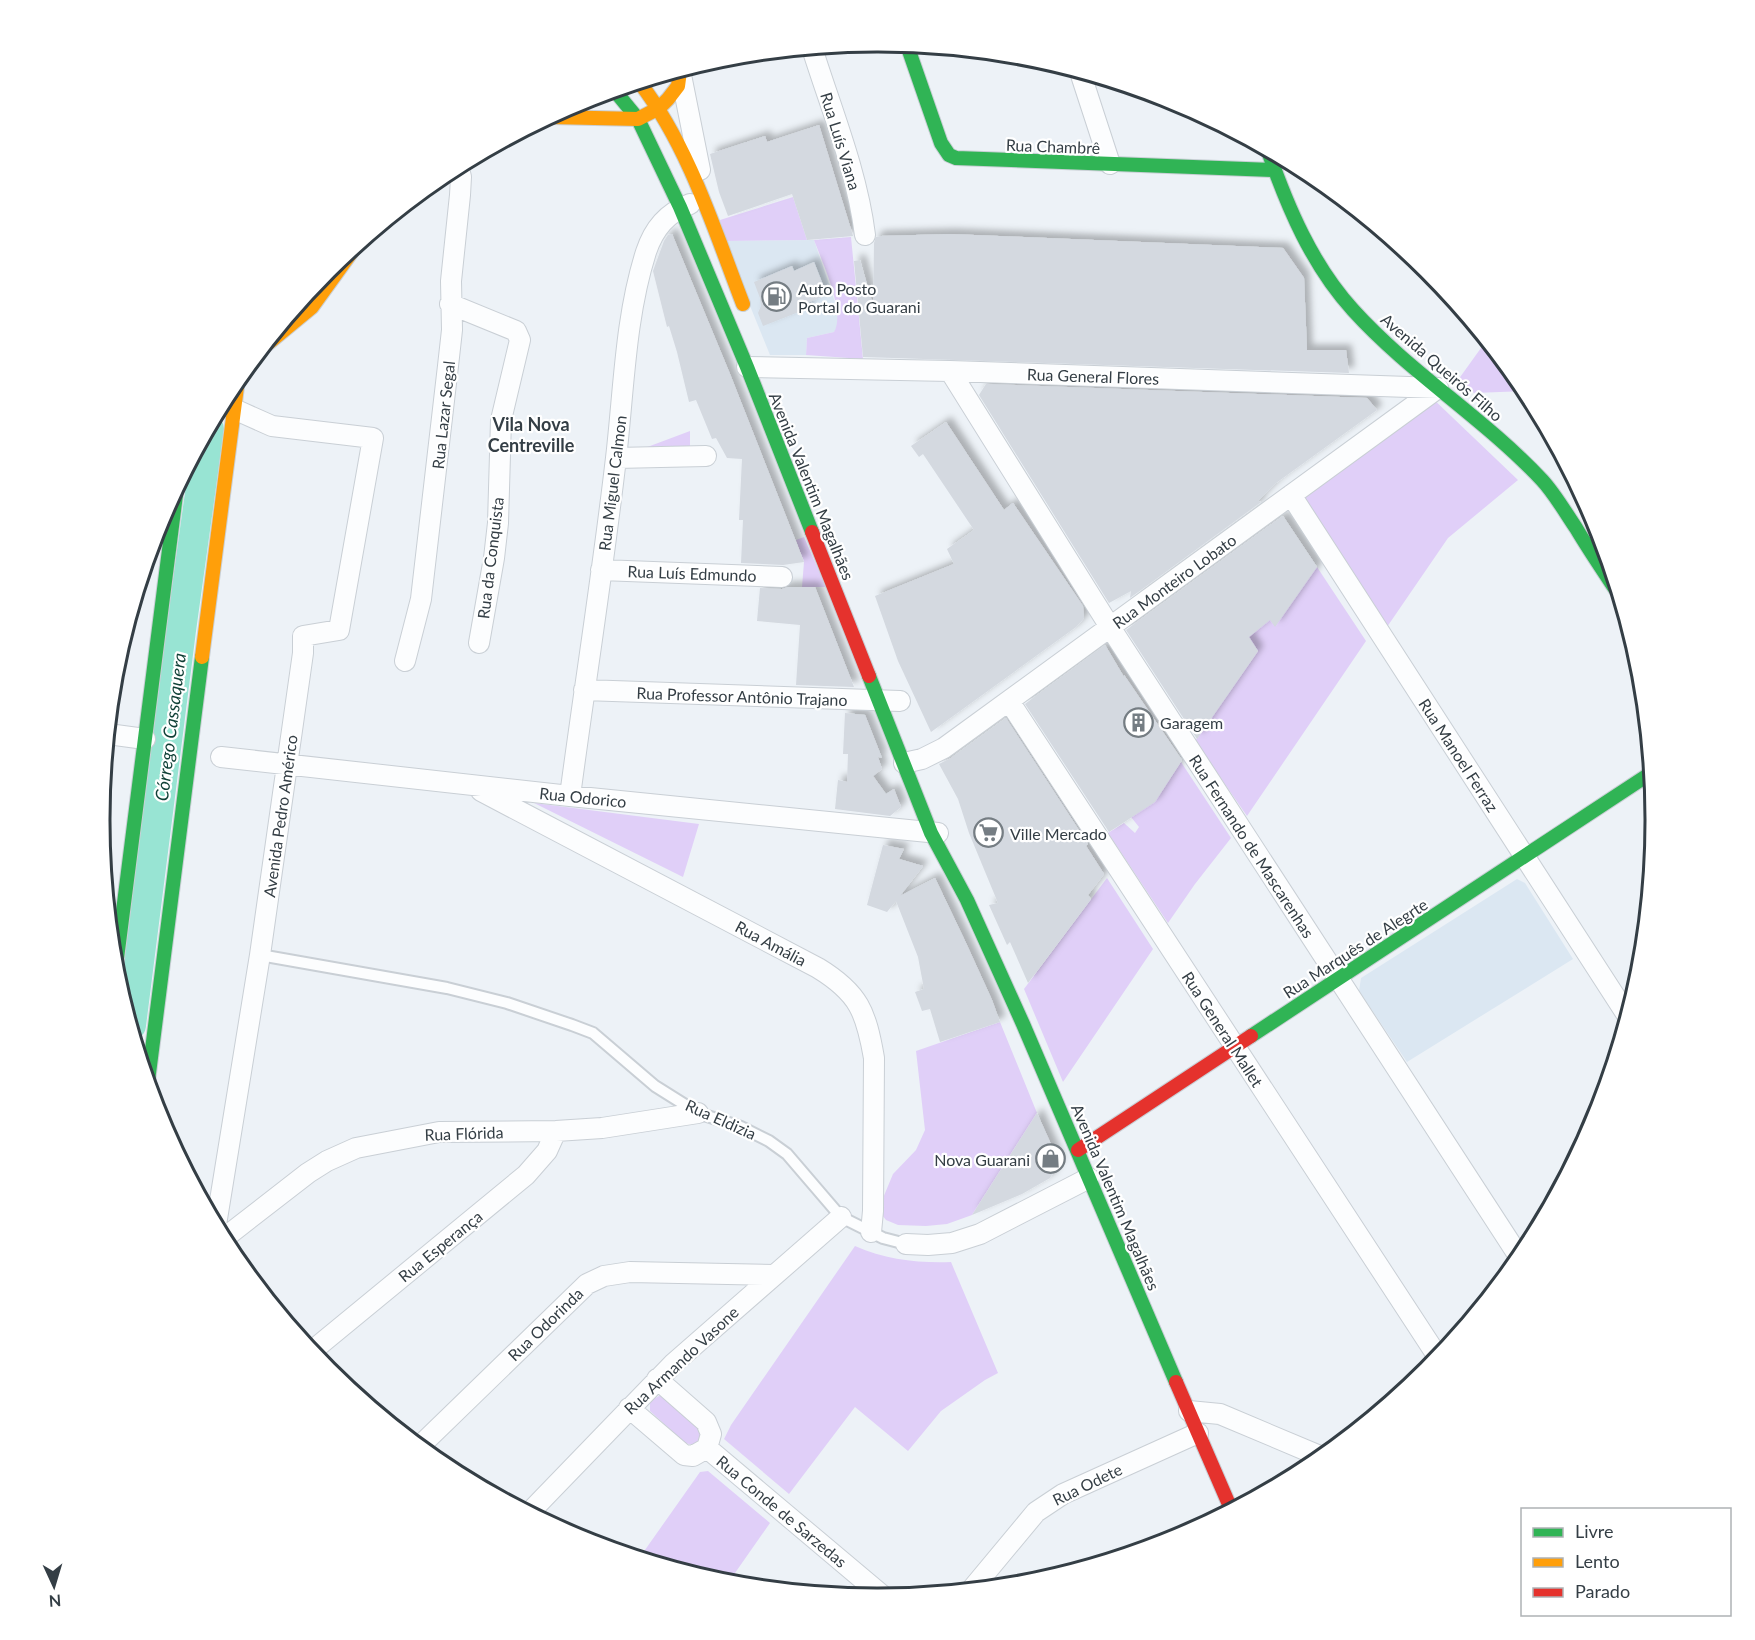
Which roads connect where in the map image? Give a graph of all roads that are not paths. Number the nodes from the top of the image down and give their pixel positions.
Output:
1 (911, 53) edge
2 (814, 55) edge
3 (682, 78) edge
4 (680, 79) edge
5 (1083, 81) edge
6 (645, 89) edge
7 (620, 97) edge
8 (659, 108) junction
9 (570, 117) edge
10 (638, 119) junction
11 (1272, 162) edge
12 (1110, 164) junction
13 (1275, 170) junction
14 (461, 176) edge
15 (702, 199) junction
16 (680, 207) junction
17 (865, 234) dead end
18 (328, 285) edge
19 (450, 304) junction
20 (749, 319) dead end
21 (293, 322) edge
22 (766, 362) junction
23 (747, 367) junction
24 (950, 371) junction
25 (776, 385) dead end
26 (1438, 388) junction
27 (235, 400) edge
28 (234, 409) junction
29 (706, 456) dead end
30 (616, 458) junction
31 (1292, 495) junction
32 (172, 517) edge
33 (602, 570) junction
34 (1603, 571) edge
35 (782, 577) dead end
36 (1110, 627) junction
37 (479, 643) dead end
38 (405, 661) dead end
39 (584, 690) junction
40 (899, 698) dead end
41 (880, 701) junction
42 (1009, 701) junction
43 (115, 735) edge
44 (145, 739) junction
45 (221, 757) dead end
46 (918, 761) junction
47 (287, 764) junction
48 (1643, 778) edge
49 (470, 785) junction
50 (570, 796) junction
51 (940, 830) junction
52 (1525, 856) junction
53 (117, 918) edge
54 (260, 955) junction
55 (1338, 979) junction
56 (1622, 1007) edge
57 (1234, 1047) junction
58 (150, 1065) edge
59 (698, 1113) junction
60 (556, 1131) junction
61 (1078, 1150) junction
62 (1089, 1178) junction
63 (218, 1212) edge
64 (841, 1217) junction
65 (871, 1232) junction
66 (231, 1233) edge
67 (906, 1244) joint
68 (1514, 1249) edge
69 (774, 1275) junction
70 (319, 1346) edge
71 (1433, 1350) edge
72 (657, 1379) junction
73 (629, 1407) junction
74 (1189, 1411) junction
75 (1198, 1433) junction
76 (426, 1440) edge
77 (707, 1448) junction
78 (1312, 1453) edge
79 (1228, 1502) edge
80 (535, 1507) edge
81 (979, 1581) edge
82 (873, 1588) edge

1 - 12 main road, Rua Chambrê
2 - 17 street, Rua Luís Viana
3 - 15 street
4 - 8 main road
5 - 12 street
6 - 8 main road
7 - 10 main road, Avenida Valentim Magalhães
8 - 10 main road
8 - 15 main road
9 - 10 main road
10 - 16 main road, Avenida Valentim Magalhães
11 - 13 main road, Avenida Queirós Filho
12 - 13 main road, Rua Chambrê
13 - 26 main road, Avenida Queirós Filho
14 - 19 street, Rua Lazar Segal
15 - 16 street, Rua Miguel Calmon
15 - 20 main road
16 - 23 main road, Avenida Valentim Magalhães
16 - 30 street, Rua Miguel Calmon
18 - 21 main road
19 - 37 street, Rua da Conquista
19 - 38 street, Rua Lazar Segal
22 - 23 street, Rua General Flores
22 - 24 street, Rua General Flores
22 - 25 main road, Avenida Valentim Magalhães
23 - 41 main road, Avenida Valentim Magalhães
24 - 26 street, Rua General Flores
24 - 36 street, Rua Fernando de Mascarenhas
26 - 31 street, Rua Monteiro Lobato
26 - 34 main road, Avenida Queirós Filho
27 - 28 main road
28 - 47 street, Avenida Pedro Américo
28 - 58 main road
29 - 30 street
30 - 33 street, Rua Miguel Calmon
31 - 36 street, Rua Monteiro Lobato
31 - 52 street, Rua Manoel Ferraz
32 - 44 main road
33 - 35 street, Rua Luís Edmundo
33 - 39 street, Rua Miguel Calmon
36 - 42 street, Rua Monteiro Lobato
36 - 55 street, Rua Fernando de Mascarenhas
39 - 41 street, Rua Professor Antônio Trajano
39 - 50 street, Rua Miguel Calmon
40 - 41 street, Rua Professor Antônio Trajano
41 - 46 main road, Avenida Valentim Magalhães
42 - 46 street, Rua Monteiro Lobato
42 - 57 street, Rua General Mallet
43 - 44 street
44 - 53 main road
45 - 47 street, Rua Odorico
46 - 51 main road, Avenida Valentim Magalhães
47 - 49 street, Rua Odorico
47 - 54 street, Avenida Pedro Américo
48 - 52 main road, Rua Marquês de Alegrte
49 - 50 street, Rua Odorico
49 - 65 street, Rua Amália
50 - 51 street, Rua Odorico
51 - 61 main road, Avenida Valentim Magalhães
52 - 55 main road, Rua Marquês de Alegrte
52 - 56 street, Rua Manoel Ferraz
54 - 59 lane, Rua Eldizia
54 - 63 street, Avenida Pedro Américo
55 - 57 main road, Rua Marquês de Alegrte
55 - 68 street, Rua Fernando de Mascarenhas
57 - 61 main road, Rua Marquês de Alegrte
57 - 71 street, Rua General Mallet
59 - 60 street, Rua Flórida
59 - 64 lane, Rua Eldizia
60 - 66 street, Rua Flórida
60 - 70 street, Rua Esperança
61 - 62 main road, Avenida Valentim Magalhães
62 - 67 street, Rua Eldizia
62 - 74 main road, Avenida Valentim Magalhães
64 - 65 lane, Rua Eldizia
64 - 69 street, Rua Armando Vasone
65 - 67 lane, Rua Eldizia
69 - 72 street, Rua Armando Vasone
69 - 76 street, Rua Odorinda
72 - 73 street, Rua Armando Vasone
72 - 77 street, Rua Conde de Sarzedas
73 - 77 street, Rua Conde de Sarzedas
73 - 80 street, Rua Armando Vasone
74 - 75 main road, Avenida Valentim Magalhães
74 - 78 street
75 - 79 main road, Avenida Valentim Magalhães
75 - 81 street, Rua Odete
77 - 82 street, Rua Conde de Sarzedas

